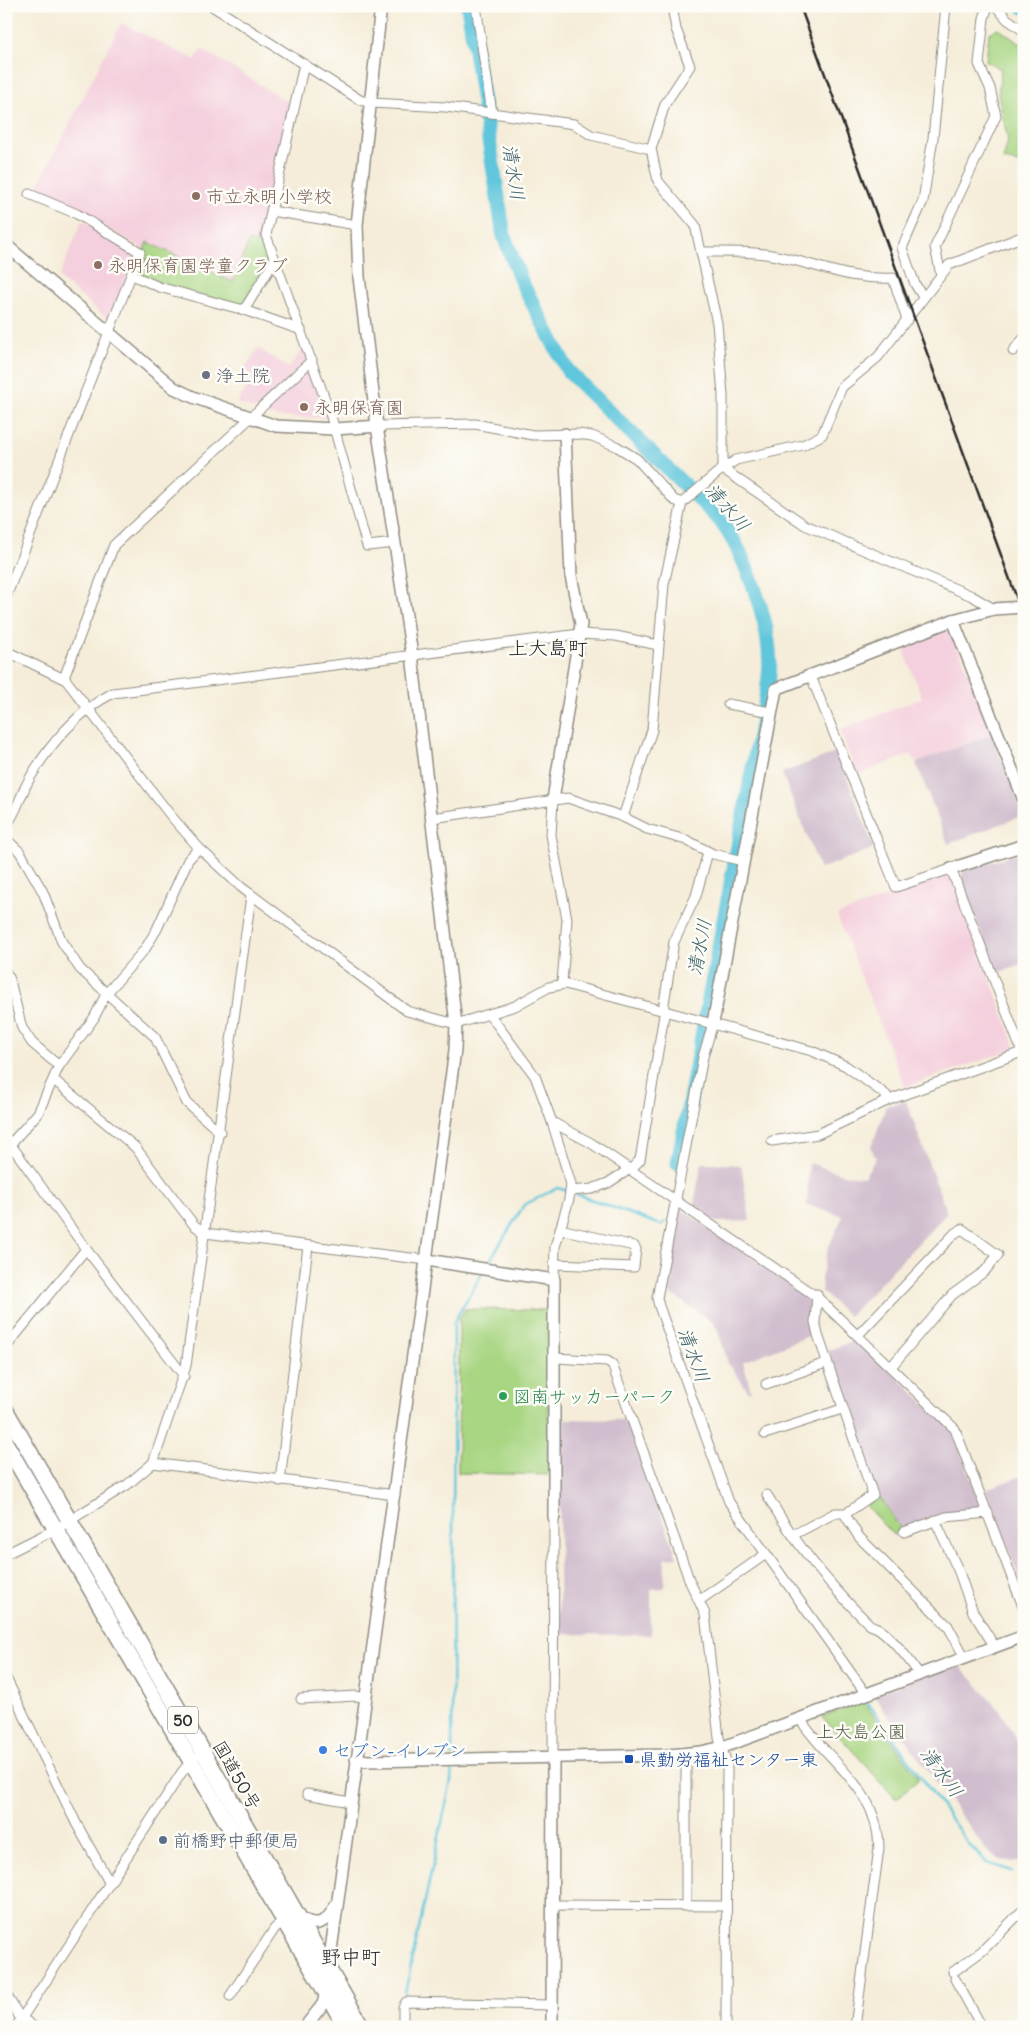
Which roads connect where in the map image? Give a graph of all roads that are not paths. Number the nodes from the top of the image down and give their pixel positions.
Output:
1 (212, 6) edge
2 (382, 6) edge
3 (476, 6) edge
4 (672, 6) edge
5 (946, 6) edge
6 (988, 6) edge
7 (996, 6) edge
8 (1024, 31) edge
9 (304, 64) junction
10 (370, 103) junction
11 (492, 113) junction
12 (651, 149) junction
13 (29, 194) dead end
14 (271, 211) junction
15 (357, 226) junction
16 (1024, 236) edge
17 (6, 245) edge
18 (701, 252) junction
19 (275, 260) junction
20 (132, 274) junction
21 (941, 274) junction
22 (923, 297) junction
23 (244, 310) junction
24 (907, 320) junction
25 (301, 330) junction
26 (110, 334) junction
27 (1024, 338) edge
28 (1013, 352) dead end
29 (312, 360) junction
30 (250, 417) junction
31 (378, 426) junction
32 (334, 429) junction
33 (566, 434) junction
34 (723, 469) junction
35 (682, 503) junction
36 (395, 543) junction
37 (6, 597) edge
38 (1024, 607) edge
39 (994, 609) junction
40 (953, 620) junction
41 (580, 634) junction
42 (658, 645) junction
43 (6, 651) edge
44 (412, 655) junction
45 (810, 674) junction
46 (64, 678) junction
47 (728, 704) dead end
48 (89, 709) junction
49 (766, 711) junction
50 (552, 800) junction
51 (1024, 800) edge
52 (623, 817) junction
53 (432, 818) junction
54 (6, 826) edge
55 (6, 839) edge
56 (1024, 845) edge
57 (198, 848) junction
58 (708, 852) junction
59 (738, 860) junction
60 (951, 869) junction
61 (251, 896) junction
62 (6, 972) edge
63 (562, 983) junction
64 (106, 994) junction
65 (664, 1010) junction
66 (490, 1015) junction
67 (708, 1022) junction
68 (456, 1024) junction
69 (1023, 1052) edge
70 (59, 1066) junction
71 (54, 1080) junction
72 (889, 1100) junction
73 (552, 1122) junction
74 (220, 1132) junction
75 (772, 1141) dead end
76 (8, 1143) edge
77 (628, 1169) junction
78 (571, 1191) junction
79 (674, 1199) junction
80 (560, 1229) junction
81 (205, 1233) junction
82 (308, 1246) junction
83 (86, 1249) junction
84 (427, 1260) junction
85 (554, 1264) junction
86 (554, 1280) junction
87 (817, 1294) junction
88 (858, 1335) junction
89 (6, 1347) edge
90 (554, 1358) junction
91 (826, 1363) junction
92 (891, 1367) junction
93 (184, 1376) junction
94 (766, 1384) dead end
95 (842, 1409) junction
96 (6, 1411) edge
97 (765, 1434) dead end
98 (6, 1444) edge
99 (153, 1463) junction
100 (280, 1481) junction
101 (395, 1495) junction
102 (767, 1495) dead end
103 (988, 1513) junction
104 (845, 1514) junction
105 (554, 1517) joint
106 (934, 1520) junction
107 (62, 1525) junction
108 (904, 1532) dead end
109 (794, 1535) junction
110 (6, 1554) edge
111 (766, 1554) junction
112 (700, 1600) junction
113 (1024, 1609) edge
114 (1024, 1636) edge
115 (994, 1647) junction
116 (965, 1658) junction
117 (918, 1675) junction
118 (6, 1678) edge
119 (866, 1694) junction
120 (365, 1698) junction
121 (301, 1699) dead end
122 (800, 1719) junction
123 (723, 1747) junction
124 (686, 1754) junction
125 (196, 1755) junction
126 (553, 1757) junction
127 (356, 1759) junction
128 (307, 1794) dead end
129 (350, 1802) junction
130 (110, 1882) junction
131 (336, 1903) junction
132 (553, 1905) junction
133 (686, 1906) junction
134 (726, 1906) junction
135 (1024, 1909) edge
136 (291, 1918) junction
137 (329, 1969) junction
138 (6, 1994) edge
139 (326, 1994) junction
140 (230, 1996) dead end
141 (552, 2005) junction
142 (19, 2023) edge
143 (34, 2027) edge
144 (305, 2027) edge
145 (346, 2027) edge
146 (362, 2027) edge
147 (403, 2027) edge
148 (552, 2027) edge
149 (726, 2027) edge
150 (855, 2027) edge
151 (982, 2027) edge

1 - 9 street
2 - 10 street
3 - 11 street
4 - 12 street
5 - 22 street
6 - 21 street
7 - 8 street
9 - 10 street
9 - 14 street
10 - 11 street
10 - 15 street
11 - 12 street
12 - 18 street
13 - 20 street
14 - 15 street
14 - 19 street
15 - 31 street
16 - 21 street
17 - 26 street
18 - 24 street
18 - 34 street
19 - 23 street
19 - 25 street
20 - 23 street
20 - 26 street
21 - 22 street
22 - 24 street
23 - 25 street
24 - 34 street
25 - 29 street
26 - 30 street
26 - 37 street
27 - 28 street
29 - 30 street
29 - 32 street
30 - 32 street
30 - 46 street
31 - 32 street
31 - 33 street
31 - 36 street
32 - 36 street
33 - 35 street
33 - 41 street
34 - 35 street
34 - 39 street
35 - 42 street
36 - 44 street
38 - 39 street
39 - 40 street
40 - 45 street
40 - 51 street
41 - 42 street
41 - 44 street
41 - 50 street
42 - 52 street
43 - 46 street
44 - 48 street
44 - 53 street
45 - 49 street
45 - 60 street
46 - 48 street
47 - 49 street
48 - 54 street
48 - 57 street
49 - 59 street
50 - 52 street
50 - 53 street
50 - 63 street
52 - 58 street
53 - 68 street
55 - 64 street
56 - 60 street
57 - 61 street
57 - 64 street
58 - 59 street
58 - 65 street
59 - 67 street
60 - 69 street
61 - 68 street
61 - 74 street
62 - 70 street
63 - 65 street
63 - 66 street
64 - 70 street
64 - 74 street
65 - 67 street
65 - 77 street
66 - 68 street
66 - 73 street
67 - 72 street
67 - 79 street
68 - 84 street
69 - 72 street
70 - 71 street
71 - 76 street
71 - 81 street
72 - 75 street
73 - 77 street
73 - 78 street
74 - 81 street
76 - 83 street
77 - 78 street
77 - 79 street
78 - 80 street
79 - 87 street
79 - 111 street
80 - 85 street
80 - 85 street
81 - 82 street
81 - 93 street
82 - 84 street
82 - 100 street
83 - 89 street
83 - 93 street
84 - 86 street
84 - 101 street
85 - 86 street
86 - 90 street
87 - 88 street
87 - 91 street
88 - 92 street
88 - 92 street
90 - 105 street
90 - 112 street
91 - 94 street
91 - 95 street
92 - 103 street
93 - 99 street
95 - 97 street
95 - 104 street
96 - 107 highway, 国道50号 / 50
98 - 107 highway, 国道50号 / 50
99 - 100 street
99 - 107 street
100 - 101 street
101 - 120 street
102 - 109 street
103 - 106 street
103 - 113 street
104 - 109 street
104 - 116 street
105 - 126 street
106 - 108 street
106 - 115 street
107 - 110 street
107 - 125 highway, 国道50号 / 50
109 - 117 street
111 - 112 street
111 - 119 street
112 - 123 street
114 - 115 street
115 - 116 street
116 - 117 street
117 - 119 street
118 - 130 street
119 - 122 street
120 - 121 street
120 - 127 street
122 - 123 street
122 - 150 street
123 - 124 street
123 - 134 street
124 - 126 street
124 - 133 street
125 - 130 street
125 - 136 highway, 国道50号 / 50
126 - 127 street
126 - 132 street
127 - 129 street
128 - 129 street
129 - 131 street
130 - 142 street
131 - 136 street
131 - 137 street
132 - 133 street
132 - 141 street
133 - 134 street
134 - 149 street
135 - 151 street
136 - 137 highway, 国道50号 / 50
136 - 139 highway, 国道50号 / 50
136 - 140 street
137 - 139 street
137 - 146 highway, 国道50号 / 50
138 - 142 street
139 - 144 street
139 - 145 highway, 国道50号 / 50
141 - 147 street
141 - 148 street
142 - 143 street

